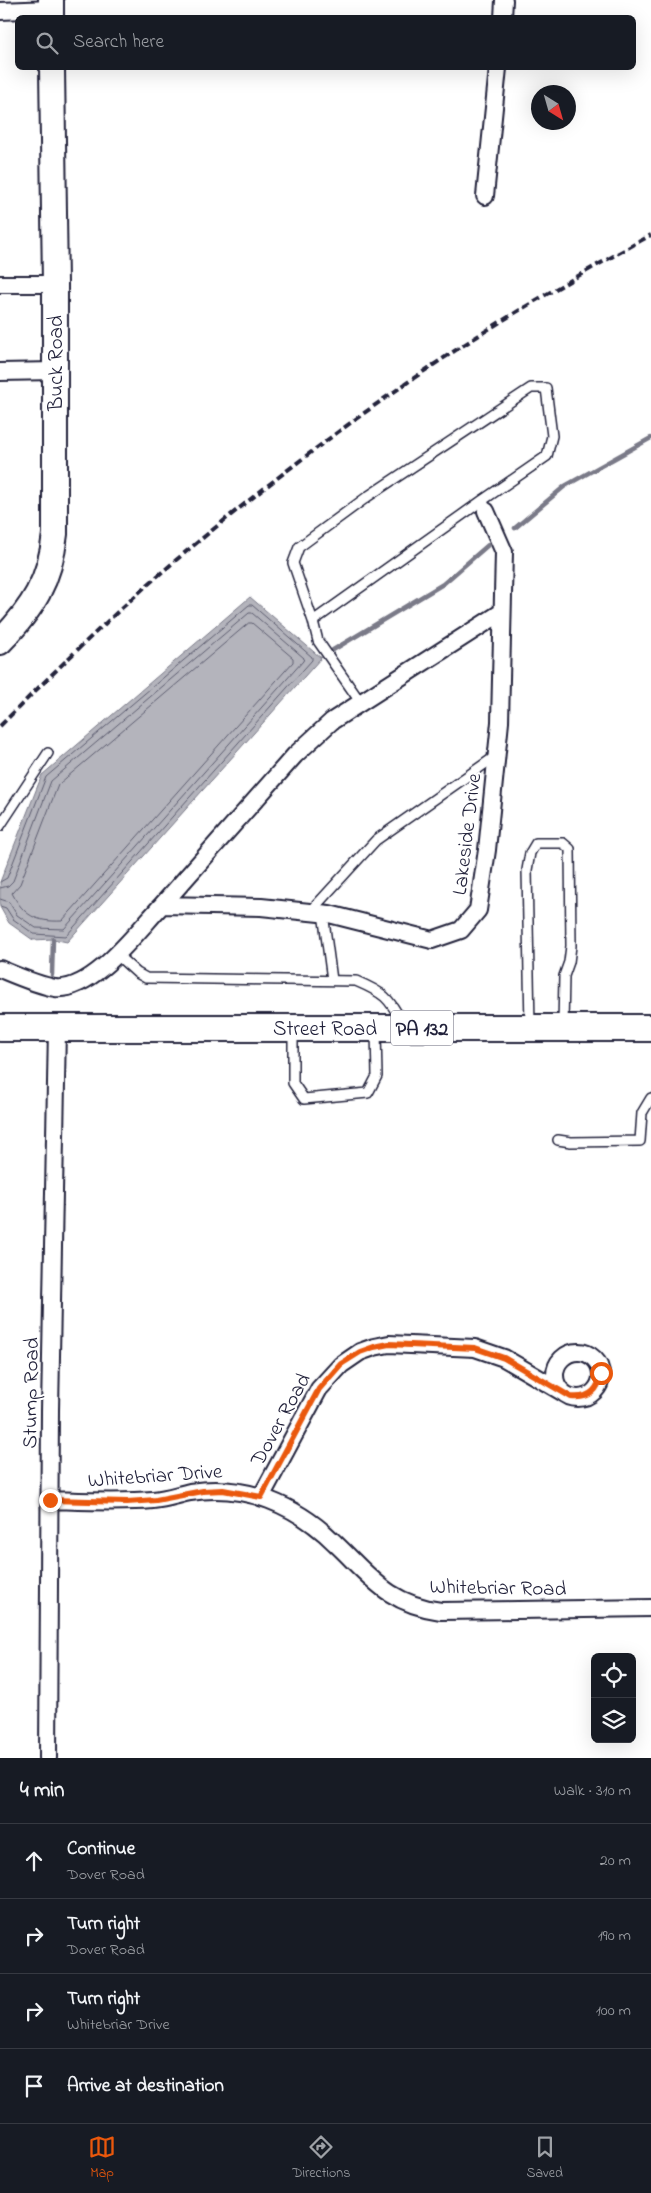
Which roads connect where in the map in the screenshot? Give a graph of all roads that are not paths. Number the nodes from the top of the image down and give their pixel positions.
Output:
1 (504, 0) edge
2 (51, 9) edge
3 (0, 10) edge
4 (503, 15) edge
5 (52, 70) edge
6 (498, 70) edge
7 (485, 196) dead end
8 (0, 284) edge
9 (56, 284) junction
10 (55, 371) junction
11 (0, 372) edge
12 (484, 505) junction
13 (502, 612) junction
14 (313, 621) junction
15 (0, 642) edge
16 (361, 703) junction
17 (48, 753) dead end
18 (496, 756) junction
19 (0, 826) edge
20 (162, 905) junction
21 (316, 913) junction
22 (116, 954) junction
23 (0, 969) edge
24 (332, 980) junction
25 (0, 1028) edge
26 (57, 1028) junction
27 (292, 1028) junction
28 (376, 1028) junction
29 (406, 1028) junction
30 (530, 1028) junction
31 (563, 1028) junction
32 (651, 1028) edge
33 (651, 1098) edge
34 (558, 1140) dead end
35 (564, 1393) dead end
36 (261, 1497) junction
37 (50, 1500) junction
38 (651, 1608) edge
39 (48, 1758) edge

1 - 4 street
2 - 3 street
5 - 9 street, Buck Road
6 - 7 street
8 - 9 street
9 - 10 street, Buck Road
10 - 11 street
10 - 15 street, Buck Road
12 - 13 street, Lakeside Drive
12 - 14 lane
12 - 14 lane
13 - 16 street
13 - 18 street, Lakeside Drive
14 - 16 lane
16 - 20 street
17 - 19 lane
18 - 21 lane
18 - 21 street, Lakeside Drive
20 - 21 street, Lakeside Drive
20 - 22 street
21 - 24 lane
22 - 23 street
22 - 24 lane
24 - 29 lane
25 - 26 main road, Street Road / PA 132
26 - 27 main road, Street Road / PA 132
26 - 37 street, Stump Road
27 - 28 main road, Street Road / PA 132
27 - 28 lane
28 - 29 main road, Street Road / PA 132
29 - 30 main road, Street Road / PA 132
30 - 31 main road, Street Road / PA 132
30 - 31 lane
31 - 32 main road, Street Road / PA 132
33 - 34 lane
35 - 36 street, Dover Road
36 - 37 street, Whitebriar Drive
36 - 38 street, Whitebriar Road
37 - 39 street, Stump Road

